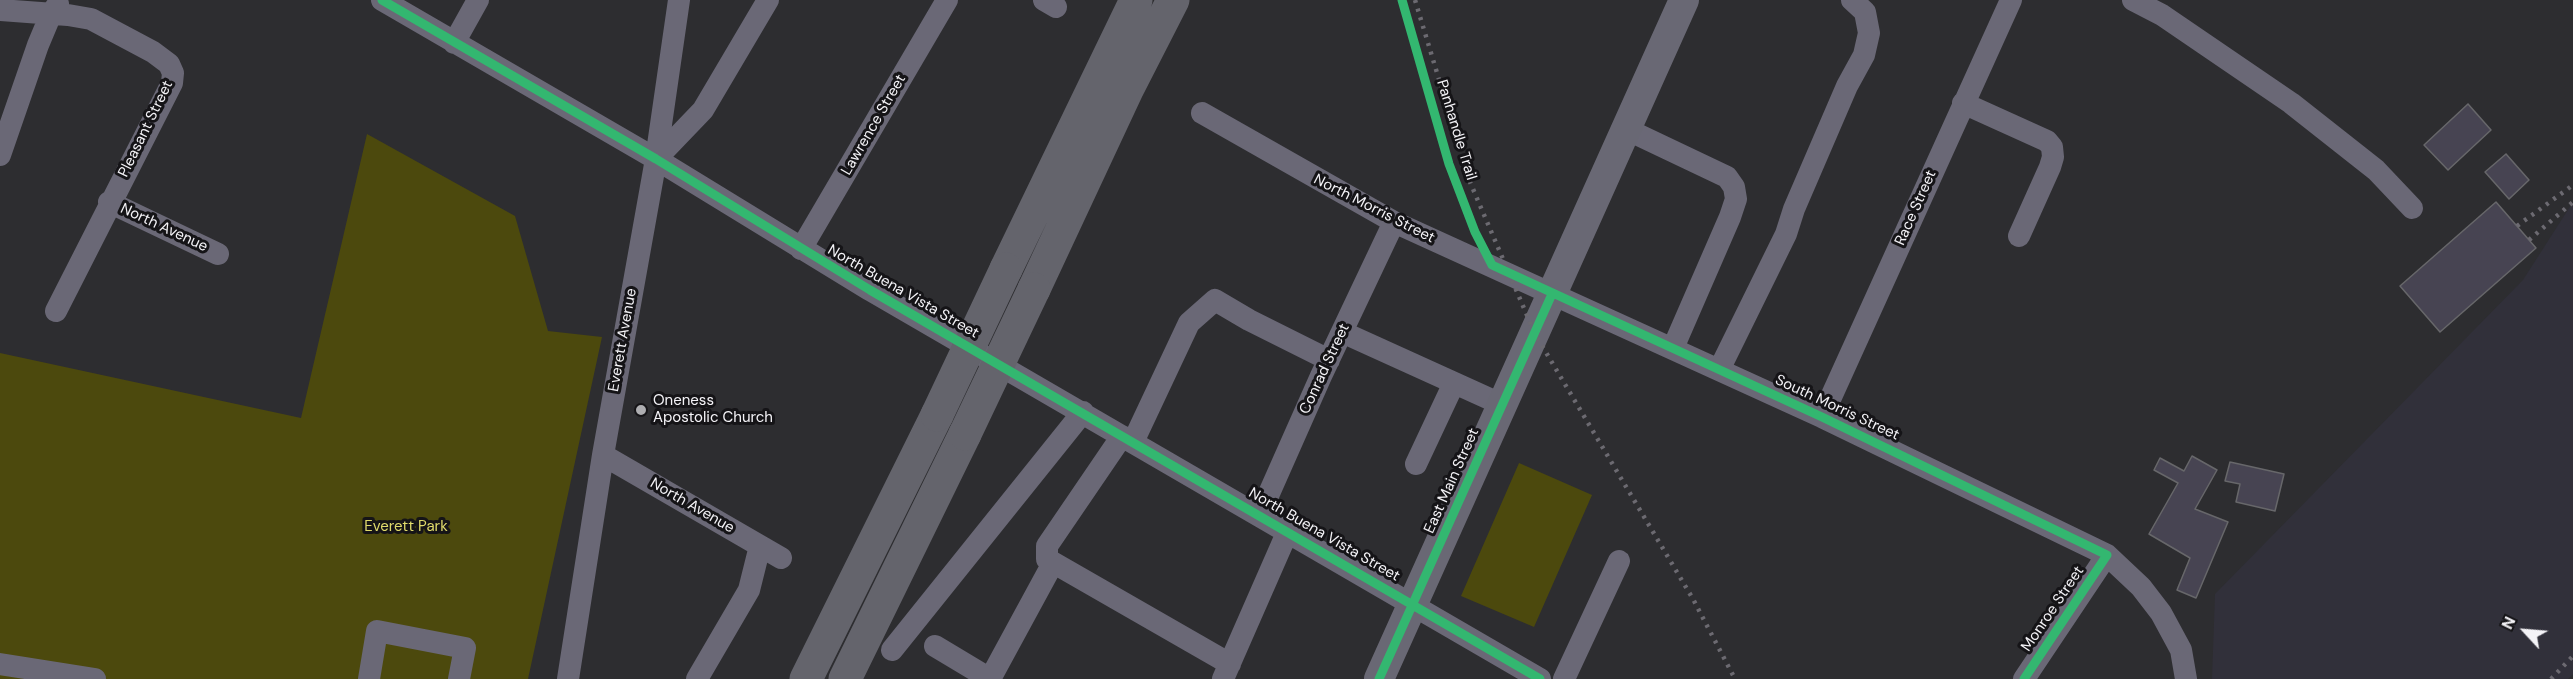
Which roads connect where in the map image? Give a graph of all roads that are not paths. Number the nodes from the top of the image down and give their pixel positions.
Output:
1 (382, 0) edge
2 (478, 0) edge
3 (679, 0) edge
4 (768, 0) edge
5 (947, 0) edge
6 (1136, 0) edge
7 (1173, 0) edge
8 (2011, 0) edge
9 (2133, 0) edge
10 (1680, 1) edge
11 (1855, 1) edge
12 (56, 7) edge
13 (2166, 7) edge
14 (0, 10) edge
15 (454, 43) junction
16 (1963, 103) junction
17 (1202, 113) dead end
18 (1626, 129) junction
19 (0, 155) edge
20 (656, 159) junction
21 (110, 202) junction
22 (2412, 208) dead end
23 (1394, 222) junction
24 (2019, 236) dead end
25 (801, 249) junction
26 (218, 254) dead end
27 (1552, 294) junction
28 (56, 311) dead end
29 (1342, 332) junction
30 (1672, 348) junction
31 (1329, 360) junction
32 (1719, 370) junction
33 (1454, 383) junction
34 (1503, 405) junction
35 (1083, 411) junction
36 (1822, 417) junction
37 (1127, 439) junction
38 (603, 455) junction
39 (1416, 464) dead end
40 (1259, 516) junction
41 (1287, 533) junction
42 (760, 546) junction
43 (2107, 555) junction
44 (781, 558) dead end
45 (1619, 561) dead end
46 (1053, 563) junction
47 (1413, 604) junction
48 (935, 646) dead end
49 (892, 650) dead end
50 (0, 664) edge
51 (1226, 671) edge
52 (375, 678) edge
53 (95, 679) edge
54 (459, 679) edge
55 (568, 679) edge
56 (697, 679) edge
57 (806, 679) edge
58 (845, 679) edge
59 (990, 679) edge
60 (1379, 679) edge
61 (1540, 679) edge
62 (1564, 679) edge
63 (2024, 679) edge
64 (2186, 679) edge

1 - 15 street, North Buena Vista Street
2 - 15 street
3 - 20 street, Everett Avenue
4 - 20 street
5 - 25 street, Lawrence Street
6 - 57 highway, bridge
7 - 58 highway, bridge
8 - 16 street, Race Street
9 - 13 street
10 - 18 main road, East Main Street
11 - 32 street
12 - 14 street
12 - 19 street
12 - 21 street, Pleasant Street
13 - 22 street
15 - 20 street, North Buena Vista Street
16 - 24 street
16 - 36 street, Race Street
17 - 23 street, North Morris Street
18 - 27 main road, East Main Street
18 - 30 street
20 - 25 street, North Buena Vista Street
20 - 38 street, Everett Avenue
21 - 26 street, North Avenue
21 - 28 street, Pleasant Street
23 - 27 street, North Morris Street
23 - 29 street, Conrad Street
25 - 35 street, North Buena Vista Street
27 - 30 street, South Morris Street
27 - 34 main road, East Main Street
29 - 31 street, Conrad Street
29 - 33 street
30 - 32 street, South Morris Street
31 - 37 street
31 - 40 street, Conrad Street
32 - 36 street, South Morris Street
33 - 34 street
33 - 39 street
34 - 47 main road, East Main Street
35 - 37 street, North Buena Vista Street
35 - 49 street
36 - 43 street, South Morris Street
37 - 40 street, North Buena Vista Street
37 - 46 street
38 - 42 street, North Avenue
38 - 55 street, Everett Avenue
40 - 41 street, North Buena Vista Street
41 - 47 street, North Buena Vista Street
41 - 51 street
42 - 44 street, North Avenue
42 - 56 street
43 - 63 street, Monroe Street
43 - 64 street, South Morris Street
45 - 62 street
46 - 51 street
46 - 59 street
47 - 60 main road, East Main Street
47 - 61 street, North Buena Vista Street
48 - 59 street
50 - 53 street
52 - 54 street

